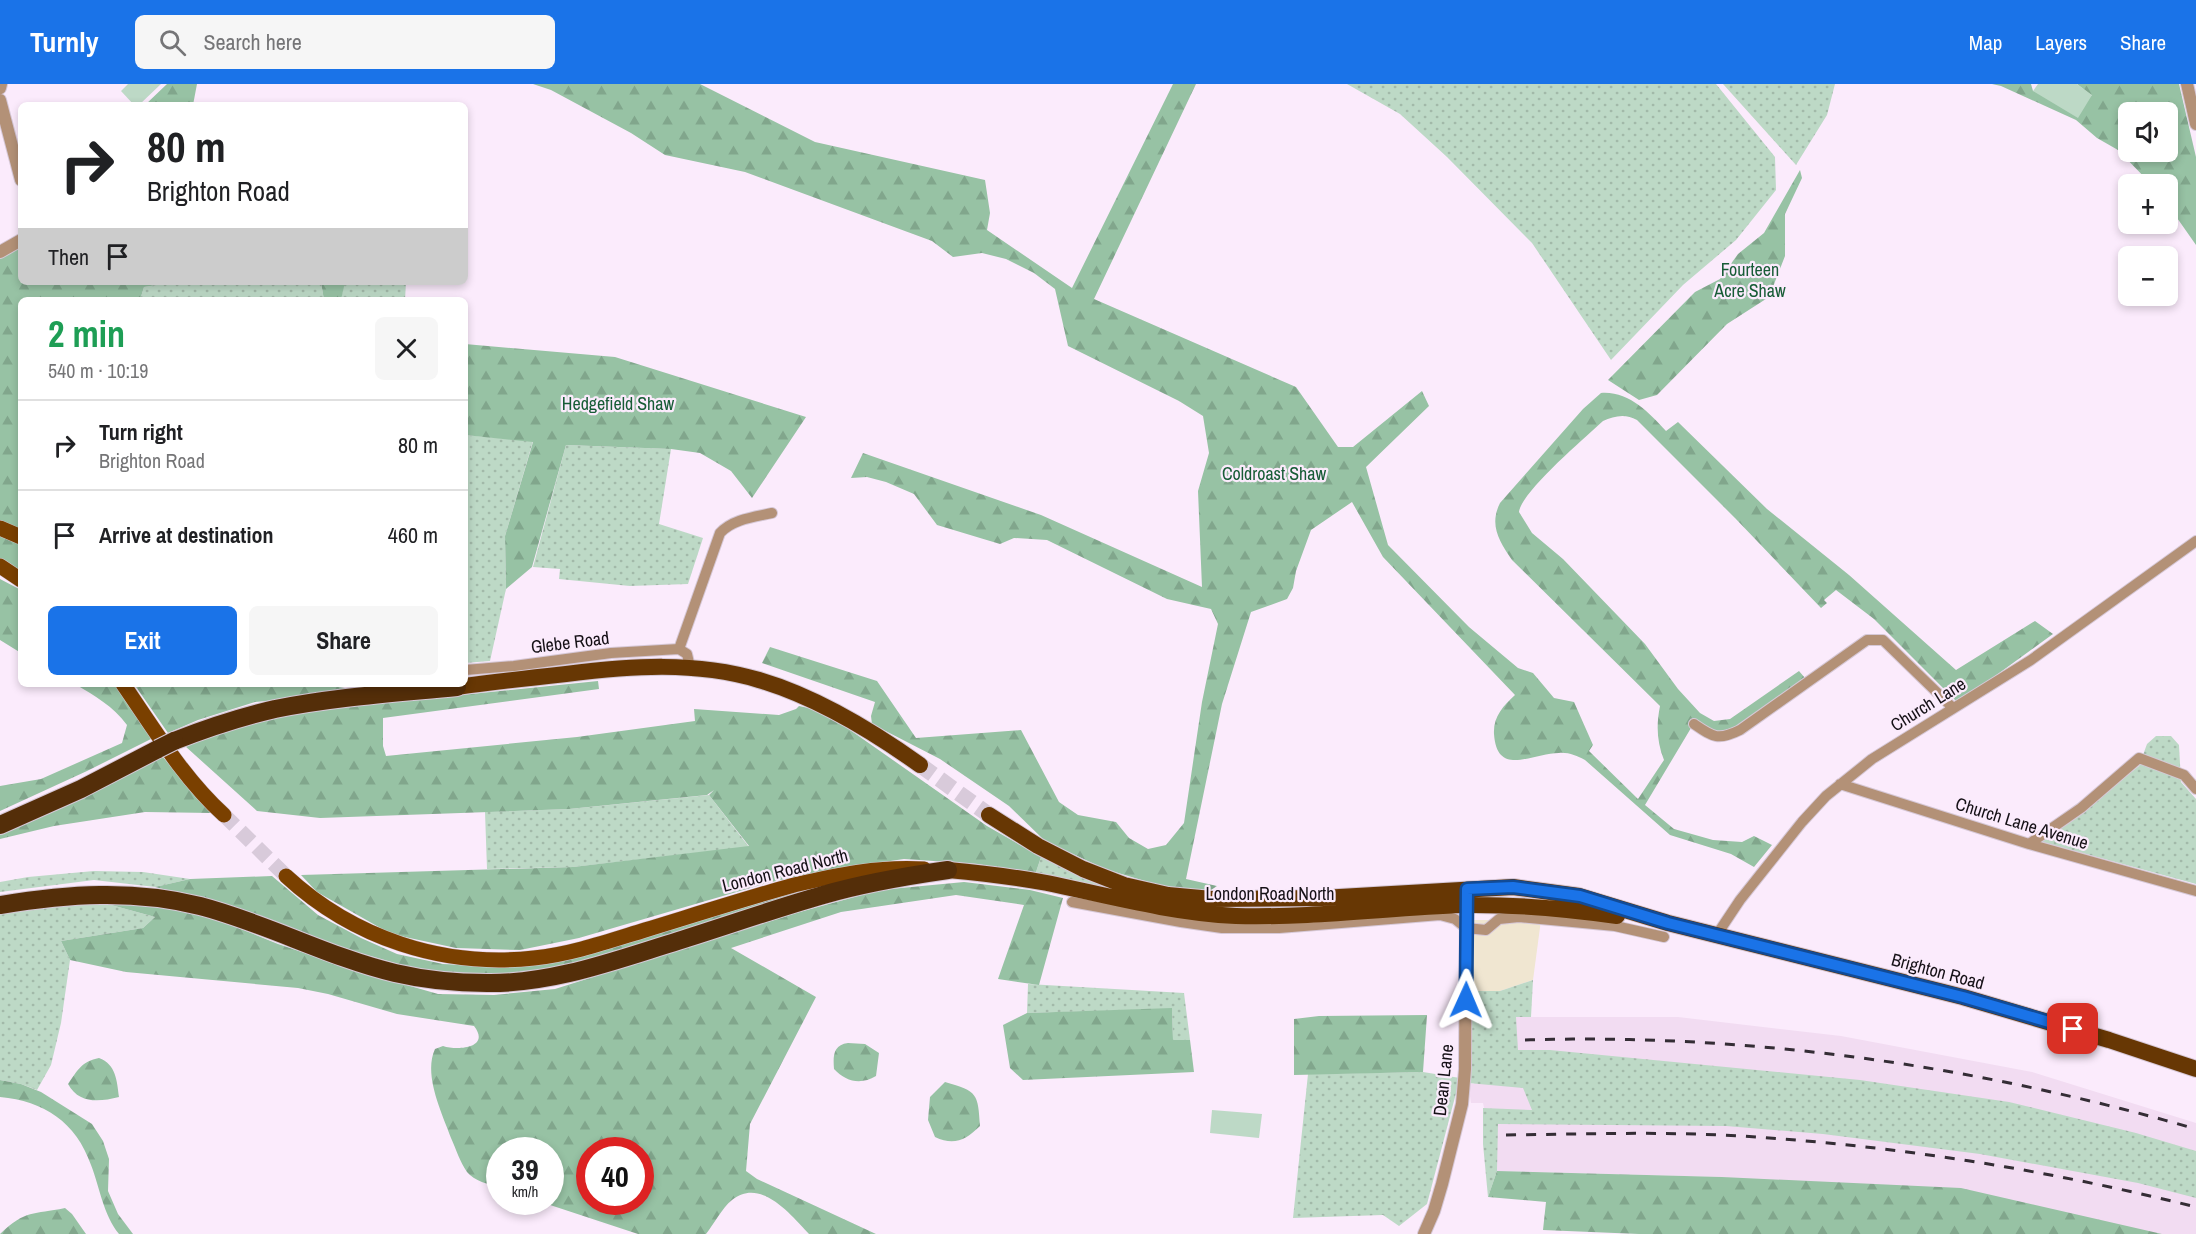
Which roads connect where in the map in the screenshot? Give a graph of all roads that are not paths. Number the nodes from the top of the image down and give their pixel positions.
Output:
1 (2187, 84) edge
2 (0, 100) edge
3 (2196, 124) edge
4 (18, 169) edge
5 (18, 242) edge
6 (0, 252) edge
7 (772, 513) dead end
8 (0, 528) edge
9 (18, 536) edge
10 (2196, 541) edge
11 (0, 566) edge
12 (18, 578) edge
13 (679, 649) junction
14 (690, 667) junction
15 (468, 670) edge
16 (468, 684) edge
17 (125, 687) edge
18 (441, 687) edge
19 (1953, 708) junction
20 (1694, 724) dead end
21 (920, 765) tunnel mouth
22 (1840, 784) junction
23 (2196, 789) edge
24 (224, 815) tunnel mouth
25 (989, 815) tunnel mouth
26 (0, 825) edge
27 (2029, 844) junction
28 (948, 870) junction
29 (286, 876) tunnel mouth
30 (2196, 891) edge
31 (1466, 897) junction
32 (1072, 902) dead end
33 (0, 905) edge
34 (1433, 911) junction
35 (1547, 914) junction
36 (1466, 928) junction
37 (1666, 930) junction
38 (1716, 936) junction
39 (2196, 1069) edge
40 (1424, 1234) edge

1 - 3 street
2 - 4 street
5 - 6 street
7 - 13 street
8 - 9 main road
10 - 19 street, Church Lane
11 - 12 main road
13 - 14 street
13 - 15 street, Glebe Road
14 - 16 highway
14 - 21 highway
17 - 24 main road
18 - 26 highway
19 - 20 street
19 - 22 street, Church Lane
22 - 27 street, Church Lane Avenue
22 - 38 street, Church Lane
23 - 27 street
25 - 31 highway, London Road North
27 - 30 street, Church Lane Avenue
28 - 29 main road, London Road North
28 - 33 highway
28 - 34 highway, London Road North
31 - 34 highway, London Road North
31 - 35 highway, Brighton Road
31 - 36 street, Dean Lane
31 - 37 highway, Brighton Road
32 - 34 street, London Road North
34 - 36 street
35 - 36 street, Brighton Road
35 - 37 highway, Brighton Road
36 - 40 street, Dean Lane
37 - 38 highway, Brighton Road
38 - 39 highway, Brighton Road

